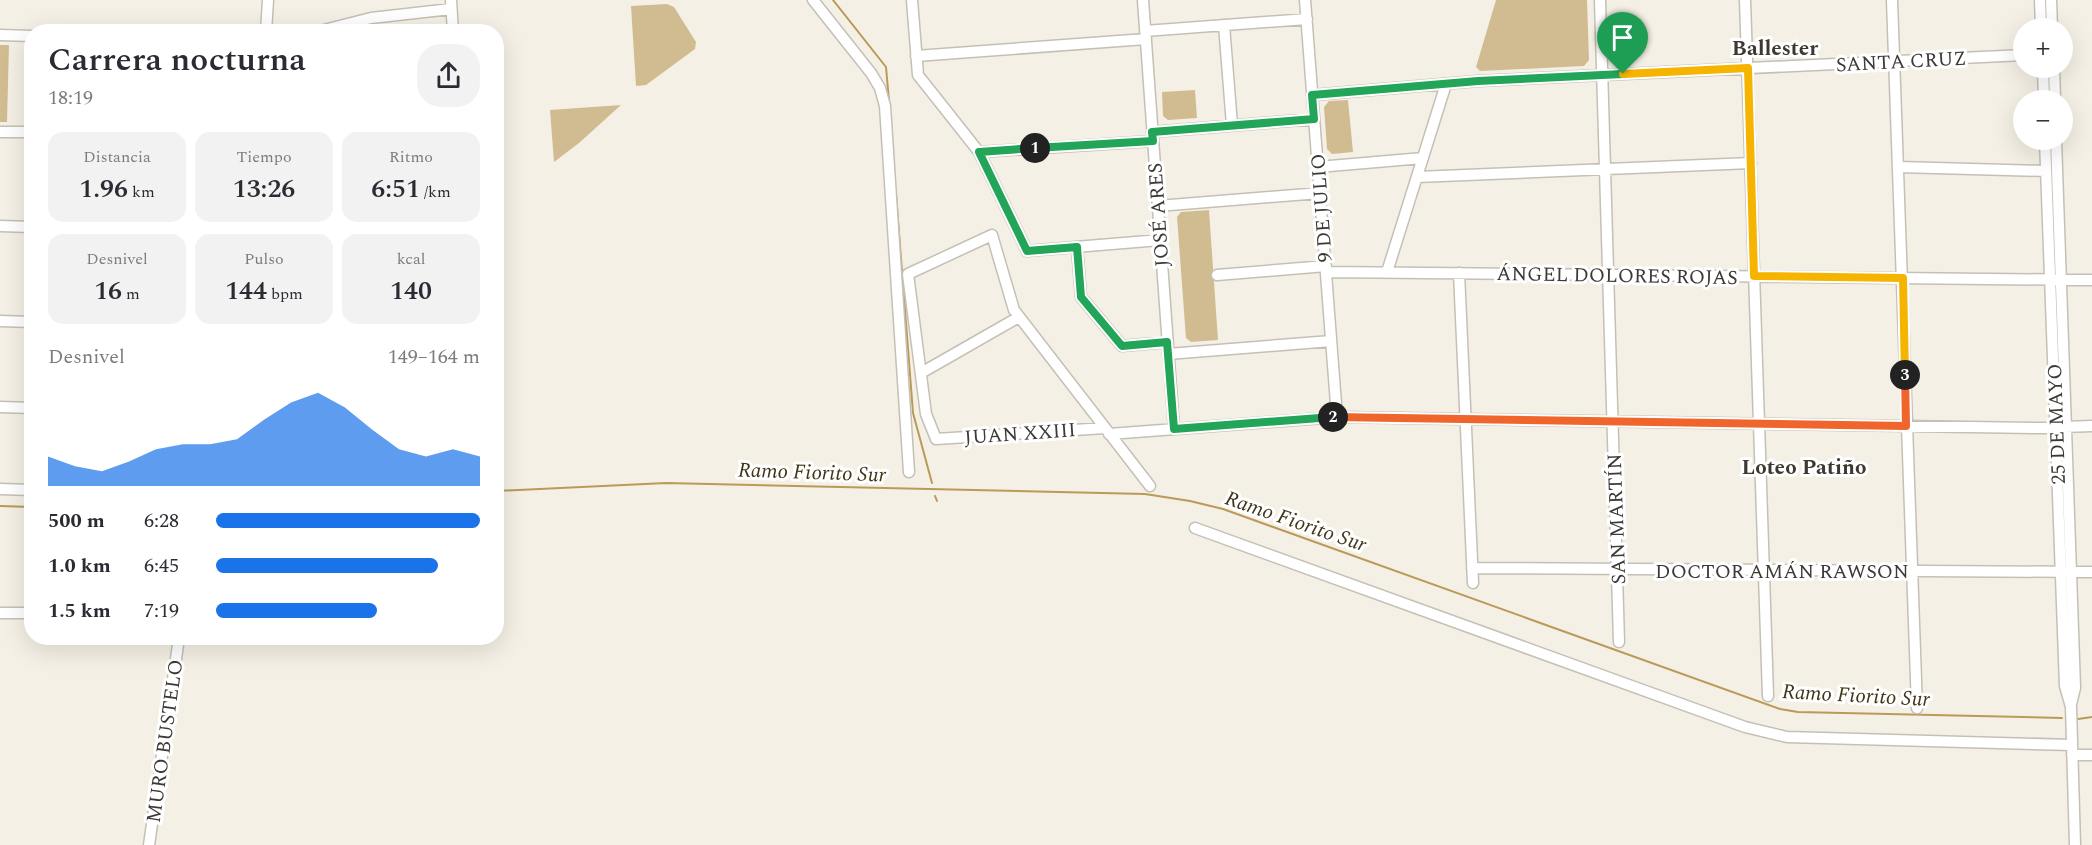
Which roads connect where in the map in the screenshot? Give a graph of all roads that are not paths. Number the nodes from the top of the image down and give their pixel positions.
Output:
1 (268, 0) edge
2 (813, 0) edge
3 (912, 0) edge
4 (1143, 0) edge
5 (1305, 0) edge
6 (1600, 0) edge
7 (1745, 0) edge
8 (1892, 0) edge
9 (2040, 0) edge
10 (2051, 0) edge
11 (451, 4) edge
12 (2041, 18) edge
13 (2052, 18) edge
14 (1306, 19) junction
15 (266, 24) edge
16 (347, 24) edge
17 (452, 24) edge
18 (1224, 25) junction
19 (1145, 35) junction
20 (0, 36) edge
21 (24, 36) edge
22 (916, 56) junction
23 (2013, 56) edge
24 (1895, 62) junction
25 (1748, 68) junction
26 (1603, 75) junction
27 (1446, 84) junction
28 (1312, 95) junction
29 (1314, 119) junction
30 (1232, 125) junction
31 (0, 132) edge
32 (24, 132) edge
33 (1153, 136) junction
34 (2045, 150) edge
35 (2056, 150) edge
36 (979, 152) junction
37 (1423, 158) junction
38 (1751, 163) junction
39 (1318, 167) junction
40 (1899, 167) junction
41 (1605, 169) junction
42 (2046, 171) junction
43 (1417, 177) junction
44 (1320, 193) junction
45 (1158, 206) junction
46 (0, 226) edge
47 (24, 227) edge
48 (1160, 240) junction
49 (1077, 247) junction
50 (1326, 269) junction
51 (1387, 272) junction
52 (1459, 273) junction
53 (1217, 274) dead end
54 (1609, 275) junction
55 (1754, 276) junction
56 (1903, 278) junction
57 (2092, 280) edge
58 (2056, 281) junction
59 (1019, 317) junction
60 (0, 321) edge
61 (24, 322) edge
62 (1331, 341) junction
63 (1167, 342) junction
64 (1168, 354) junction
65 (921, 373) junction
66 (0, 407) edge
67 (24, 408) edge
68 (1337, 417) junction
69 (1465, 419) junction
70 (1613, 421) junction
71 (1759, 423) junction
72 (1906, 426) junction
73 (2092, 426) edge
74 (2061, 427) junction
75 (1174, 429) junction
76 (1107, 431) junction
77 (909, 472) dead end
78 (1150, 486) dead end
79 (0, 489) edge
80 (24, 490) edge
81 (1195, 528) dead end
82 (1472, 568) junction
83 (1617, 569) junction
84 (1764, 570) junction
85 (1912, 571) junction
86 (2092, 572) edge
87 (2066, 573) junction
88 (1473, 583) dead end
89 (0, 613) edge
90 (24, 613) edge
91 (1619, 642) dead end
92 (178, 645) edge
93 (1768, 696) dead end
94 (1917, 708) dead end
95 (2072, 750) junction
96 (2092, 755) edge
97 (149, 845) edge
98 (2075, 845) edge

1 - 15 street
2 - 77 street
3 - 22 street
4 - 19 street, JOSÉ ARES
5 - 14 street, 9 DE JULIO
6 - 26 street, SAN MARTÍN
7 - 25 street
8 - 24 street
9 - 12 street
10 - 13 street
11 - 16 street
11 - 17 street
14 - 18 street
14 - 28 street, 9 DE JULIO
18 - 19 street
18 - 30 street
19 - 22 street
19 - 33 street, JOSÉ ARES
20 - 21 street
22 - 36 street
23 - 24 street, SANTA CRUZ
24 - 25 street, SANTA CRUZ
24 - 40 street
25 - 26 street, SANTA CRUZ
25 - 38 street
26 - 27 street, SANTA CRUZ
26 - 41 street, SAN MARTÍN
27 - 28 street, SANTA CRUZ
27 - 37 street
28 - 29 street, 9 DE JULIO
29 - 30 street
29 - 39 street, 9 DE JULIO
30 - 33 street
31 - 32 street
33 - 36 street
33 - 45 street, JOSÉ ARES
34 - 42 street, 25 DE MAYO
35 - 58 street, 25 DE MAYO
36 - 49 street
37 - 39 street
37 - 43 street
38 - 41 street
38 - 55 street
39 - 44 street, 9 DE JULIO
40 - 42 street
40 - 56 street
41 - 43 street
41 - 54 street, SAN MARTÍN
42 - 58 street, 25 DE MAYO
43 - 51 street
44 - 45 street
44 - 50 street, 9 DE JULIO
45 - 48 street, JOSÉ ARES
46 - 47 street
48 - 49 street
48 - 63 street, JOSÉ ARES
49 - 63 street
50 - 51 street, ÁNGEL DOLORES ROJAS
50 - 53 street, ÁNGEL DOLORES ROJAS
50 - 62 street, 9 DE JULIO
51 - 52 street, ÁNGEL DOLORES ROJAS
52 - 54 street, ÁNGEL DOLORES ROJAS
52 - 69 street
54 - 55 street, ÁNGEL DOLORES ROJAS
54 - 70 street, SAN MARTÍN
55 - 56 street, ÁNGEL DOLORES ROJAS
55 - 71 street
56 - 58 street, ÁNGEL DOLORES ROJAS
56 - 72 street
57 - 58 street, ÁNGEL DOLORES ROJAS
58 - 74 street, 25 DE MAYO
59 - 65 street
59 - 65 street
59 - 76 street
60 - 61 street
62 - 64 street
62 - 68 street, 9 DE JULIO
63 - 64 street, JOSÉ ARES
64 - 75 street, JOSÉ ARES
65 - 76 street, JUAN XXIII
66 - 67 street
68 - 69 street, JUAN XXIII
68 - 75 street, JUAN XXIII
69 - 70 street, JUAN XXIII
69 - 82 street
70 - 71 street, JUAN XXIII
70 - 83 street, SAN MARTÍN
71 - 72 street, JUAN XXIII
71 - 84 street
72 - 74 street, JUAN XXIII
72 - 85 street
73 - 74 street, JUAN XXIII
74 - 87 street, 25 DE MAYO
75 - 76 street, JUAN XXIII
76 - 78 street
79 - 80 street
81 - 95 street
82 - 83 street, DOCTOR AMÁN RAWSON
82 - 88 street
83 - 84 street, DOCTOR AMÁN RAWSON
83 - 91 street, SAN MARTÍN
84 - 85 street, DOCTOR AMÁN RAWSON
84 - 93 street
85 - 87 street, DOCTOR AMÁN RAWSON
85 - 94 street
86 - 87 street, DOCTOR AMÁN RAWSON
87 - 95 street, 25 DE MAYO
89 - 90 street
92 - 97 street, MURO BUSTELO
95 - 96 street
95 - 98 street, 25 DE MAYO

